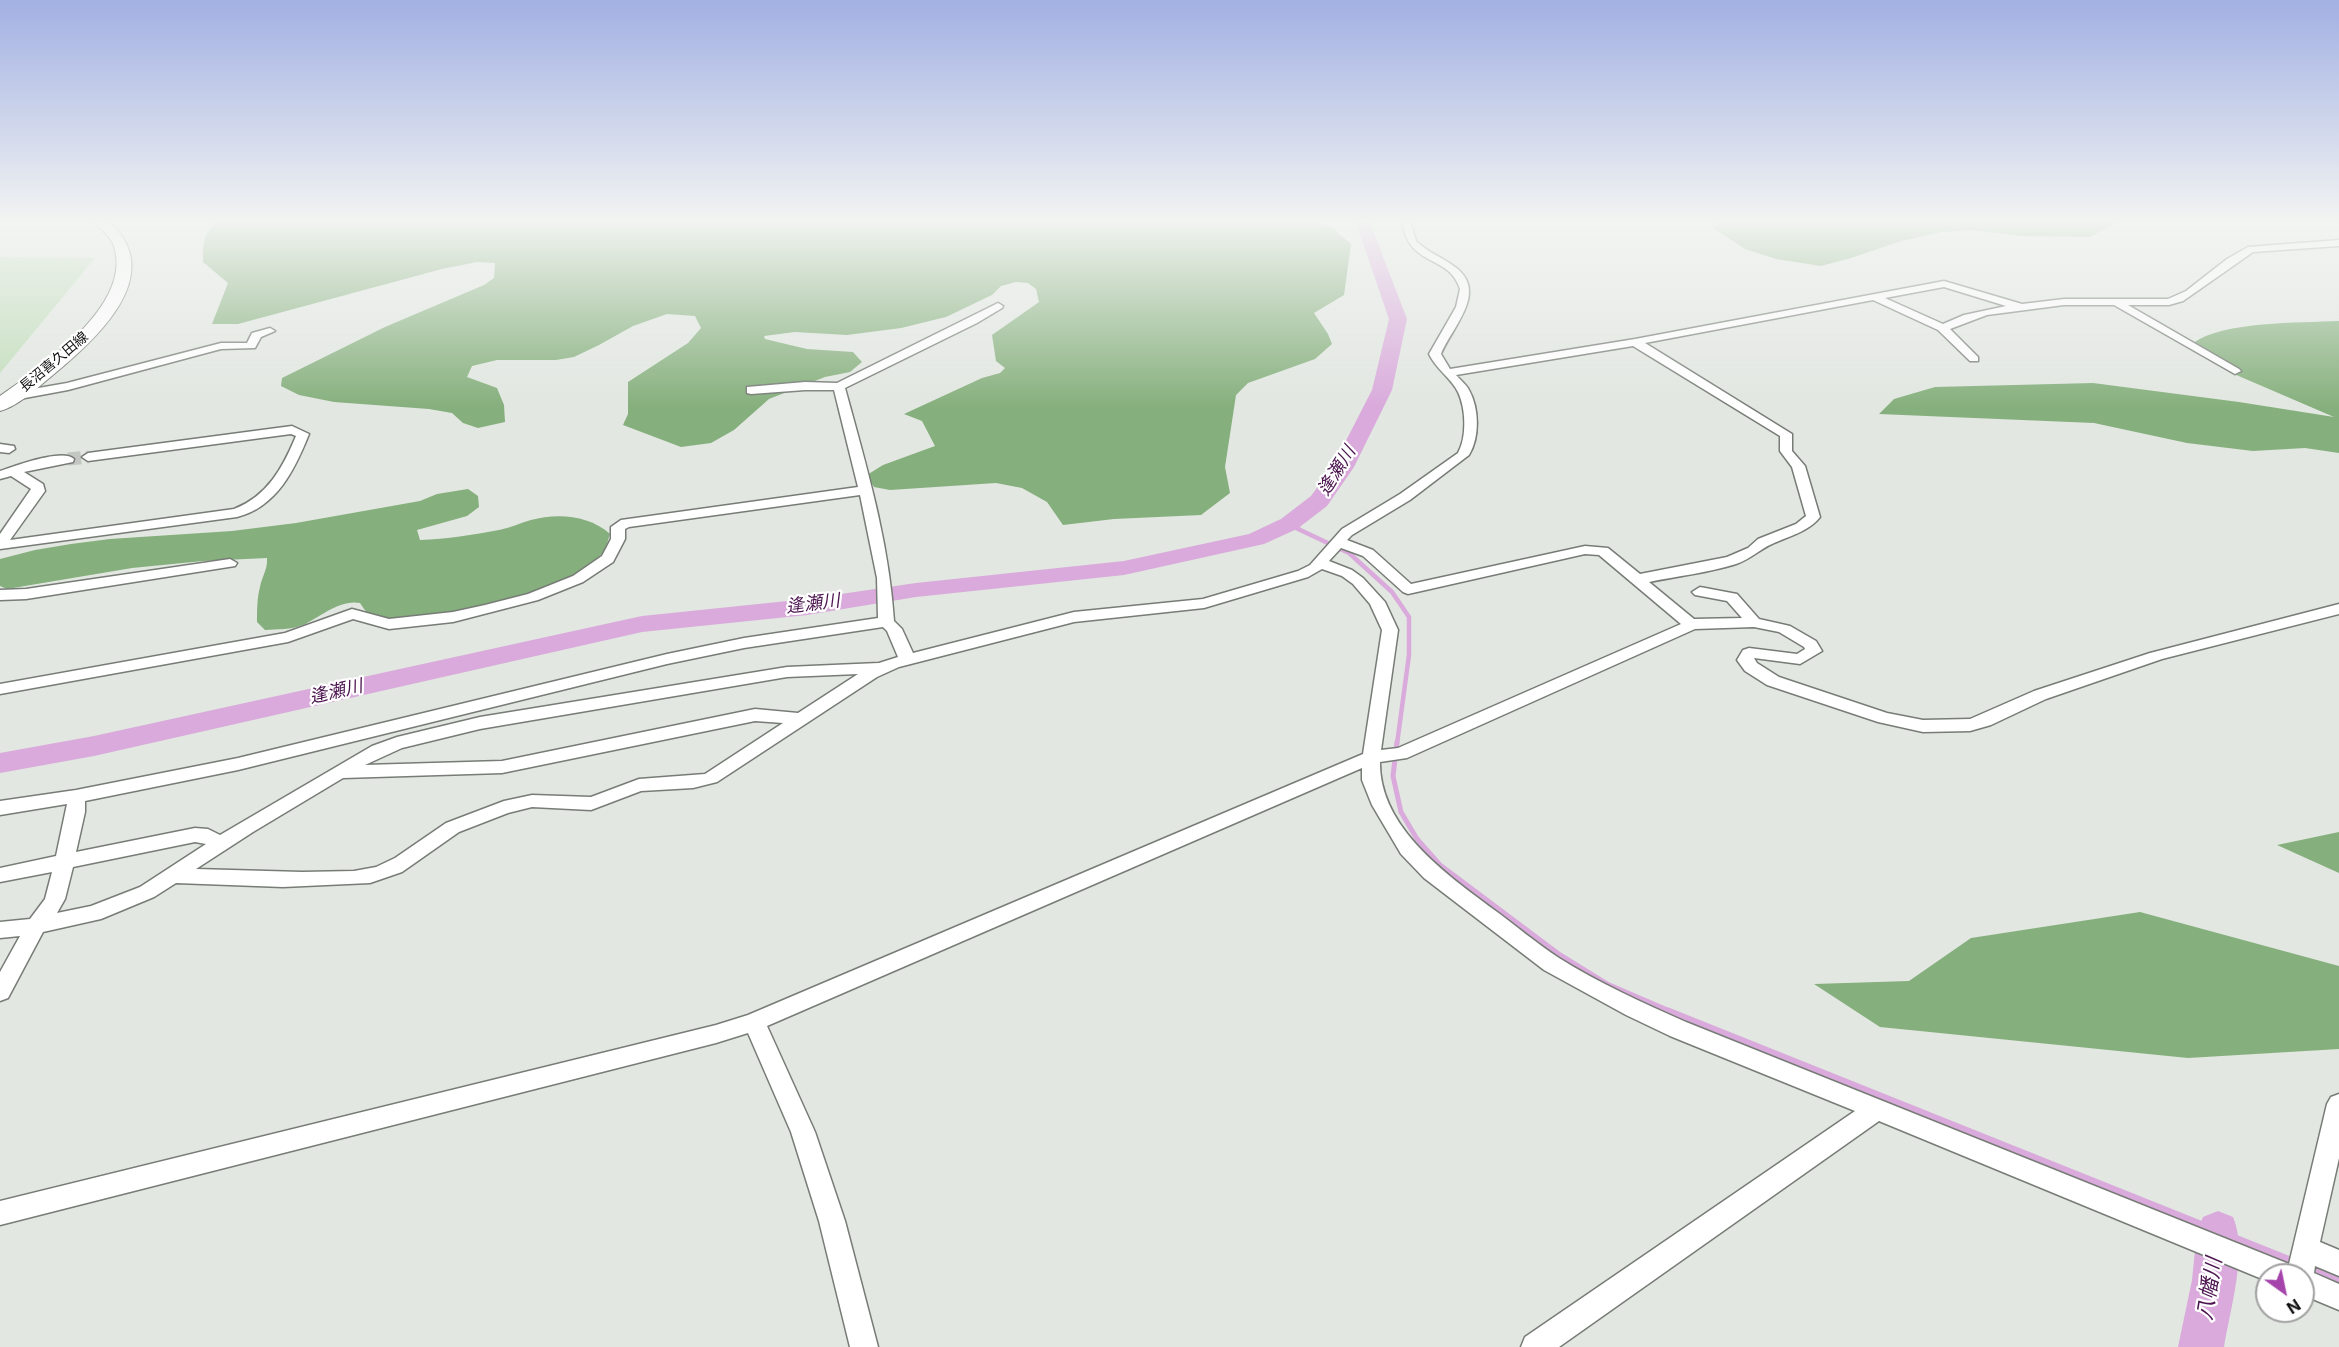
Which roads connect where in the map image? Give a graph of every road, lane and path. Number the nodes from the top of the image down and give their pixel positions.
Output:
1 (121, 283) edge
2 (1462, 283) edge
3 (2199, 283) edge
4 (1874, 297) junction
5 (2114, 302) junction
6 (998, 306) dead end
7 (2020, 307) junction
8 (1942, 328) junction
9 (270, 331) dead end
10 (1635, 342) junction
11 (1974, 359) dead end
12 (2235, 371) dead end
13 (1447, 373) junction
14 (839, 387) junction
15 (751, 390) dead end
16 (7, 401) edge
17 (88, 457) tunnel mouth
18 (68, 459) tunnel mouth
19 (7, 473) edge
20 (866, 490) junction
21 (0, 545) edge
22 (1330, 551) junction
23 (230, 563) dead end
24 (1639, 579) junction
25 (1700, 592) dead end
26 (0, 596) edge
27 (2339, 609) edge
28 (885, 619) junction
29 (1754, 622) junction
30 (1690, 624) junction
31 (907, 659) junction
32 (880, 668) junction
33 (0, 689) edge
34 (801, 719) junction
35 (450, 720) junction
36 (1385, 756) junction
37 (339, 772) junction
38 (76, 796) junction
39 (0, 808) edge
40 (219, 844) junction
41 (64, 861) junction
42 (0, 875) edge
43 (174, 875) junction
44 (36, 926) junction
45 (0, 930) edge
46 (0, 993) edge
47 (754, 1022) junction
48 (2339, 1104) edge
49 (1876, 1110) junction
50 (0, 1213) edge
51 (2304, 1259) edge
52 (2255, 1263) edge
53 (2339, 1263) edge
54 (2315, 1287) edge
55 (2339, 1297) edge
56 (864, 1347) edge
57 (1535, 1347) edge

1 - 16 main road, 長沼喜久田線
2 - 13 street
3 - 5 street
4 - 7 street
4 - 8 street
4 - 10 street
5 - 7 street
5 - 12 street
6 - 14 street
7 - 8 street
8 - 11 street
9 - 16 street
10 - 13 street
10 - 24 street
13 - 22 street
14 - 15 street
14 - 20 street
17 - 21 street
18 - 19 street
19 - 21 street
20 - 28 street
20 - 33 street
22 - 24 street
22 - 31 street
22 - 36 street
23 - 26 street
24 - 30 street
25 - 29 street
27 - 29 street
28 - 31 street
28 - 35 street
29 - 30 street
30 - 36 street
31 - 32 street
32 - 34 street
32 - 35 street
34 - 37 street
34 - 43 street
35 - 37 street
35 - 38 street
36 - 47 street
36 - 49 street
37 - 40 street
38 - 39 street
38 - 41 street
40 - 41 street
40 - 43 street
41 - 42 street
41 - 44 street
43 - 44 street
44 - 45 street
44 - 46 street
47 - 50 street
47 - 56 street
48 - 51 street
49 - 52 street
49 - 57 street
51 - 53 street
54 - 55 street

